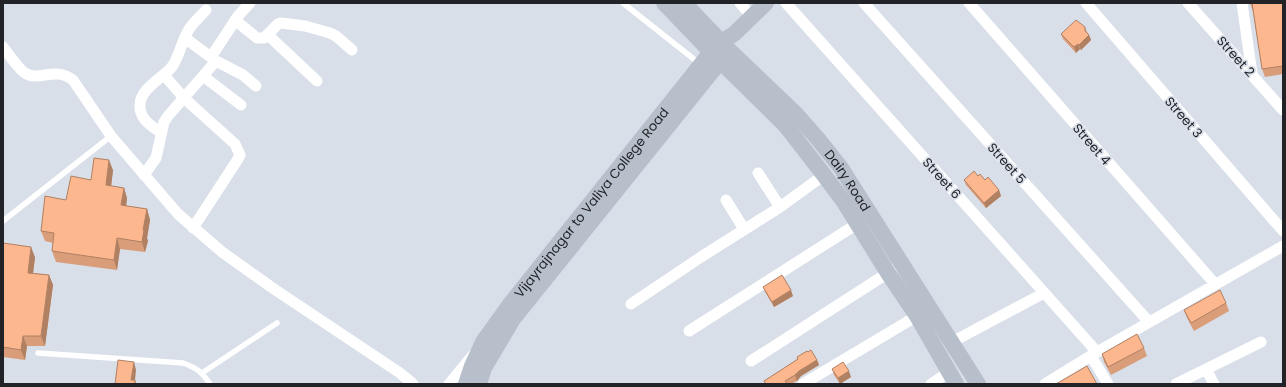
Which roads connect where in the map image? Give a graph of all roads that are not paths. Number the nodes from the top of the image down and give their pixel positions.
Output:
1 (250, 3) edge
2 (624, 3) edge
3 (664, 3) edge
4 (684, 3) edge
5 (740, 3) edge
6 (766, 3) edge
7 (786, 3) edge
8 (864, 3) edge
9 (969, 3) edge
10 (1086, 3) edge
11 (1188, 3) edge
12 (1242, 3) edge
13 (206, 10) dead end
14 (752, 17) junction
15 (235, 20) junction
16 (268, 35) junction
17 (185, 38) junction
18 (3, 47) edge
19 (352, 50) dead end
20 (720, 51) junction
21 (213, 59) junction
22 (1252, 74) junction
23 (164, 75) junction
24 (203, 76) junction
25 (317, 81) dead end
26 (256, 86) dead end
27 (184, 98) junction
28 (241, 105) dead end
29 (1283, 110) edge
30 (161, 133) junction
31 (111, 136) junction
32 (758, 173) dead end
33 (144, 175) junction
34 (824, 175) junction
35 (726, 200) dead end
36 (780, 207) junction
37 (3, 221) edge
38 (857, 224) junction
39 (193, 228) junction
40 (744, 229) junction
41 (1283, 231) edge
42 (1283, 246) edge
43 (901, 264) junction
44 (888, 273) junction
45 (1215, 284) junction
46 (1044, 293) junction
47 (631, 304) dead end
48 (917, 316) junction
49 (1149, 322) junction
50 (277, 323) dead end
51 (689, 331) dead end
52 (483, 342) junction
53 (952, 342) junction
54 (1261, 342) dead end
55 (38, 353) dead end
56 (1094, 354) junction
57 (751, 361) dead end
58 (1206, 369) junction
59 (202, 373) junction
60 (953, 378) edge
61 (210, 384) edge
62 (414, 384) edge
63 (449, 384) edge
64 (466, 384) edge
65 (479, 384) edge
66 (803, 384) edge
67 (931, 384) edge
68 (978, 384) edge
69 (1045, 384) edge
70 (1108, 384) edge
71 (1176, 384) edge
72 (1214, 384) edge

1 - 15 street
2 - 20 lane
3 - 20 main road, Dairy Road
4 - 20 main road, Dairy Road
5 - 14 street
6 - 14 main road, Vijayrajnagar to Valiya College Road
7 - 46 street, Street 6
8 - 49 street, Street 5
9 - 45 street, Street 4
10 - 41 street, Street 3
11 - 22 street, Street 2
12 - 22 street
13 - 17 street
14 - 20 main road, Vijayrajnagar to Valiya College Road
15 - 16 street
15 - 21 street
16 - 19 street
16 - 25 street
17 - 21 street
17 - 23 street
18 - 31 street
20 - 34 main road, Dairy Road
20 - 43 main road, Dairy Road
20 - 52 main road, Vijayrajnagar to Valiya College Road
20 - 65 main road, Vijayrajnagar to Valiya College Road
21 - 24 street
21 - 26 street
22 - 29 street, Street 2
23 - 27 street
23 - 30 street
24 - 27 street
24 - 28 street
27 - 30 street
27 - 39 street
30 - 33 street
31 - 33 street
31 - 37 lane
32 - 36 street
33 - 39 street
34 - 36 street
34 - 38 main road, Dairy Road
35 - 40 street
36 - 40 street
38 - 44 main road, Dairy Road
38 - 51 street
39 - 62 street
40 - 47 street
42 - 45 street
43 - 44 street
43 - 53 main road, Dairy Road
44 - 48 main road, Dairy Road
44 - 57 street
45 - 49 street
46 - 53 street
46 - 56 street, Street 6
48 - 60 main road, Dairy Road
48 - 66 street
49 - 56 street
50 - 59 lane
52 - 63 street
52 - 64 main road, Vijayrajnagar to Valiya College Road
53 - 68 main road, Dairy Road
54 - 58 street
55 - 59 lane
56 - 69 street
56 - 70 street, Street 6
58 - 71 street
58 - 72 street
59 - 61 lane
60 - 67 street

